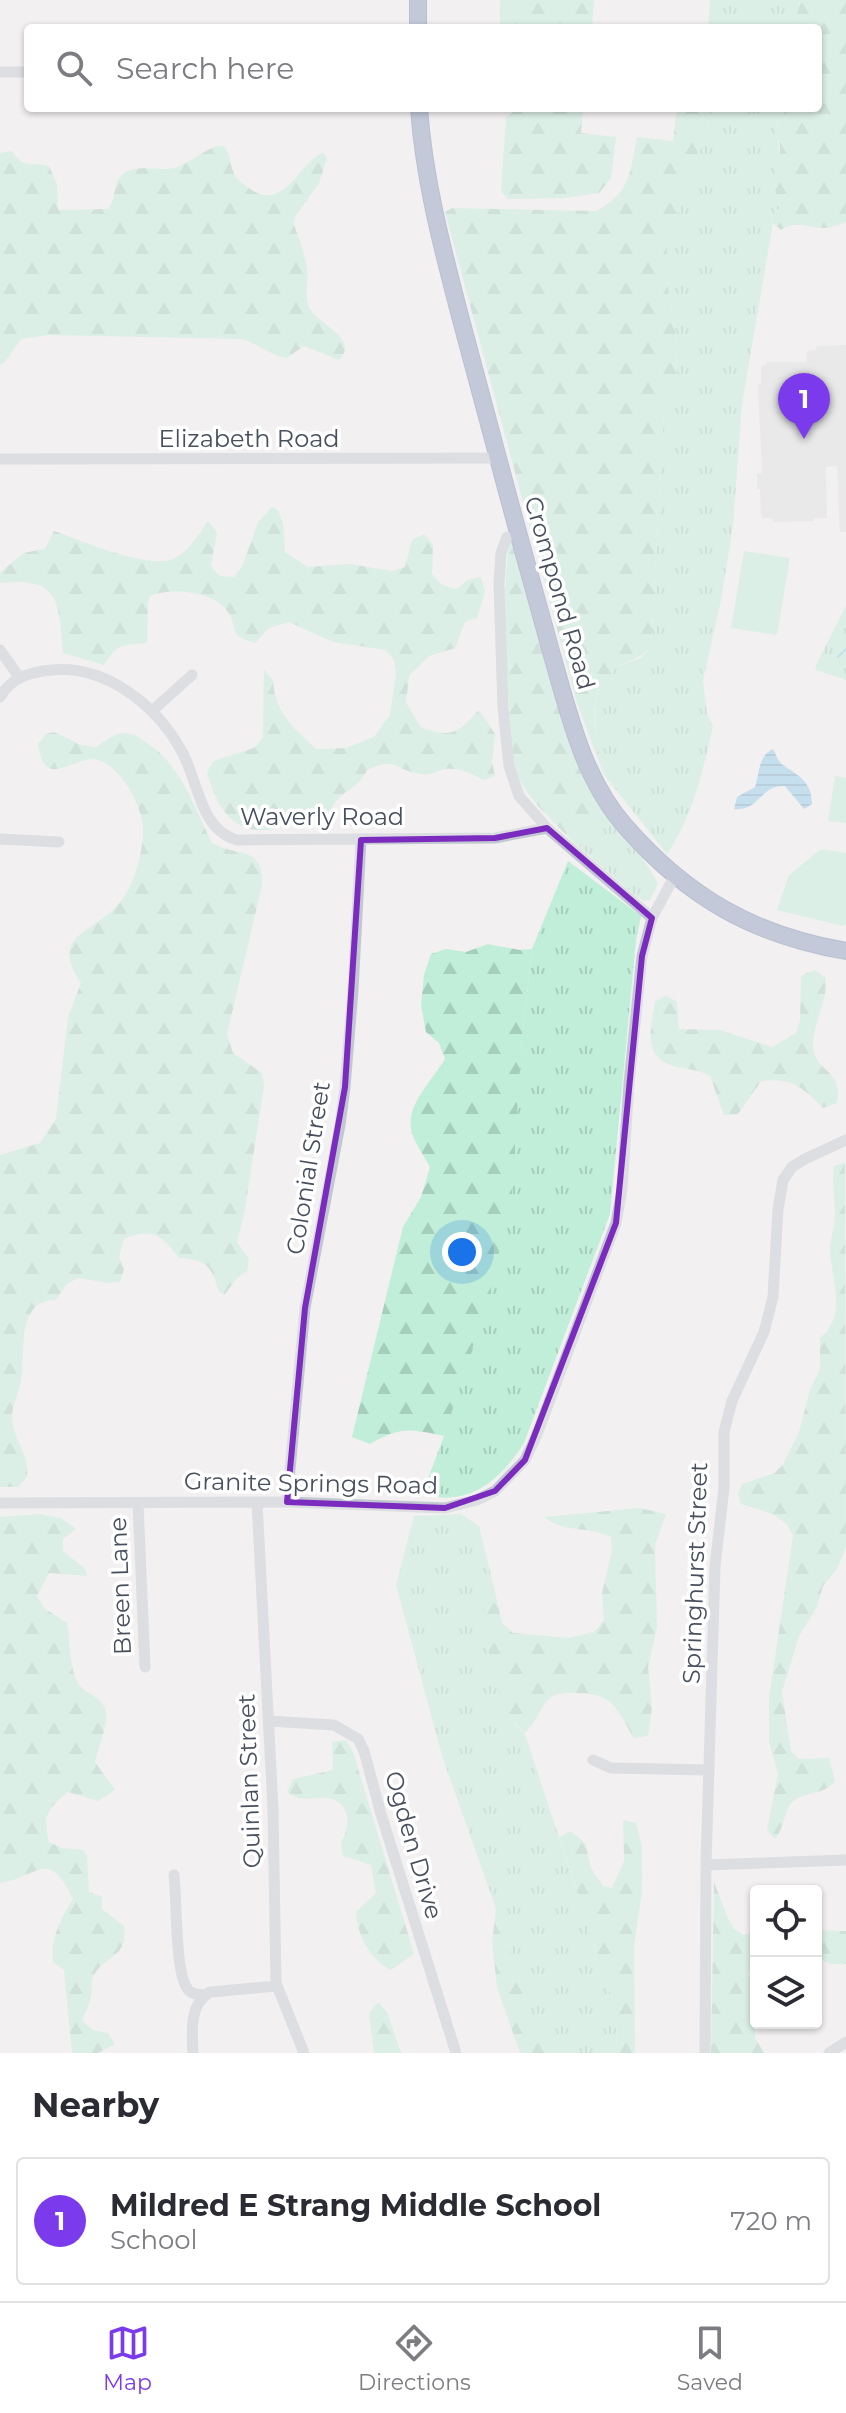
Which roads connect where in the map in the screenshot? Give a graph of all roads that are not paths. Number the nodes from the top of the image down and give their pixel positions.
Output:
1 (418, 0) edge
2 (418, 24) edge
3 (0, 72) edge
4 (24, 72) edge
5 (420, 112) edge
6 (498, 458) junction
7 (0, 459) edge
8 (507, 537) dead end
9 (0, 650) edge
10 (192, 675) dead end
11 (19, 677) junction
12 (0, 697) edge
13 (152, 711) junction
14 (547, 828) junction
15 (0, 839) edge
16 (361, 840) junction
17 (59, 842) dead end
18 (674, 877) junction
19 (652, 918) junction
20 (846, 951) edge
21 (846, 1140) edge
22 (257, 1502) junction
23 (287, 1502) junction
24 (0, 1503) edge
25 (138, 1503) junction
26 (145, 1667) dead end
27 (269, 1721) junction
28 (593, 1760) dead end
29 (709, 1770) junction
30 (846, 1860) edge
31 (706, 1865) junction
32 (174, 1875) dead end
33 (277, 1986) junction
34 (204, 1995) junction
35 (846, 2042) edge
36 (193, 2053) edge
37 (304, 2053) edge
38 (456, 2053) edge
39 (705, 2053) edge
40 (829, 2053) edge

1 - 2 highway
3 - 4 street
5 - 6 highway, Crompond Road
6 - 7 street, Elizabeth Road
6 - 18 highway, Crompond Road
8 - 14 street
9 - 11 street
10 - 13 street
11 - 12 street
11 - 13 street, Waverly Road
13 - 16 street, Waverly Road
14 - 16 street, Waverly Road
14 - 19 street
15 - 17 street
16 - 23 street, Colonial Street
18 - 19 street, Granite Springs Road
18 - 20 highway, Crompond Road
19 - 23 street, Granite Springs Road
21 - 29 street, Springhurst Street
22 - 23 street, Granite Springs Road
22 - 25 street, Granite Springs Road
22 - 27 street, Quinlan Street
24 - 25 street, Granite Springs Road
25 - 26 street, Breen Lane
27 - 33 street, Quinlan Street
27 - 38 street, Ogden Drive
28 - 29 street
29 - 31 street, Springhurst Street
30 - 31 street
31 - 39 street, Springhurst Street
32 - 34 street
33 - 34 street
33 - 37 street, Quinlan Street
34 - 36 street
35 - 40 street

